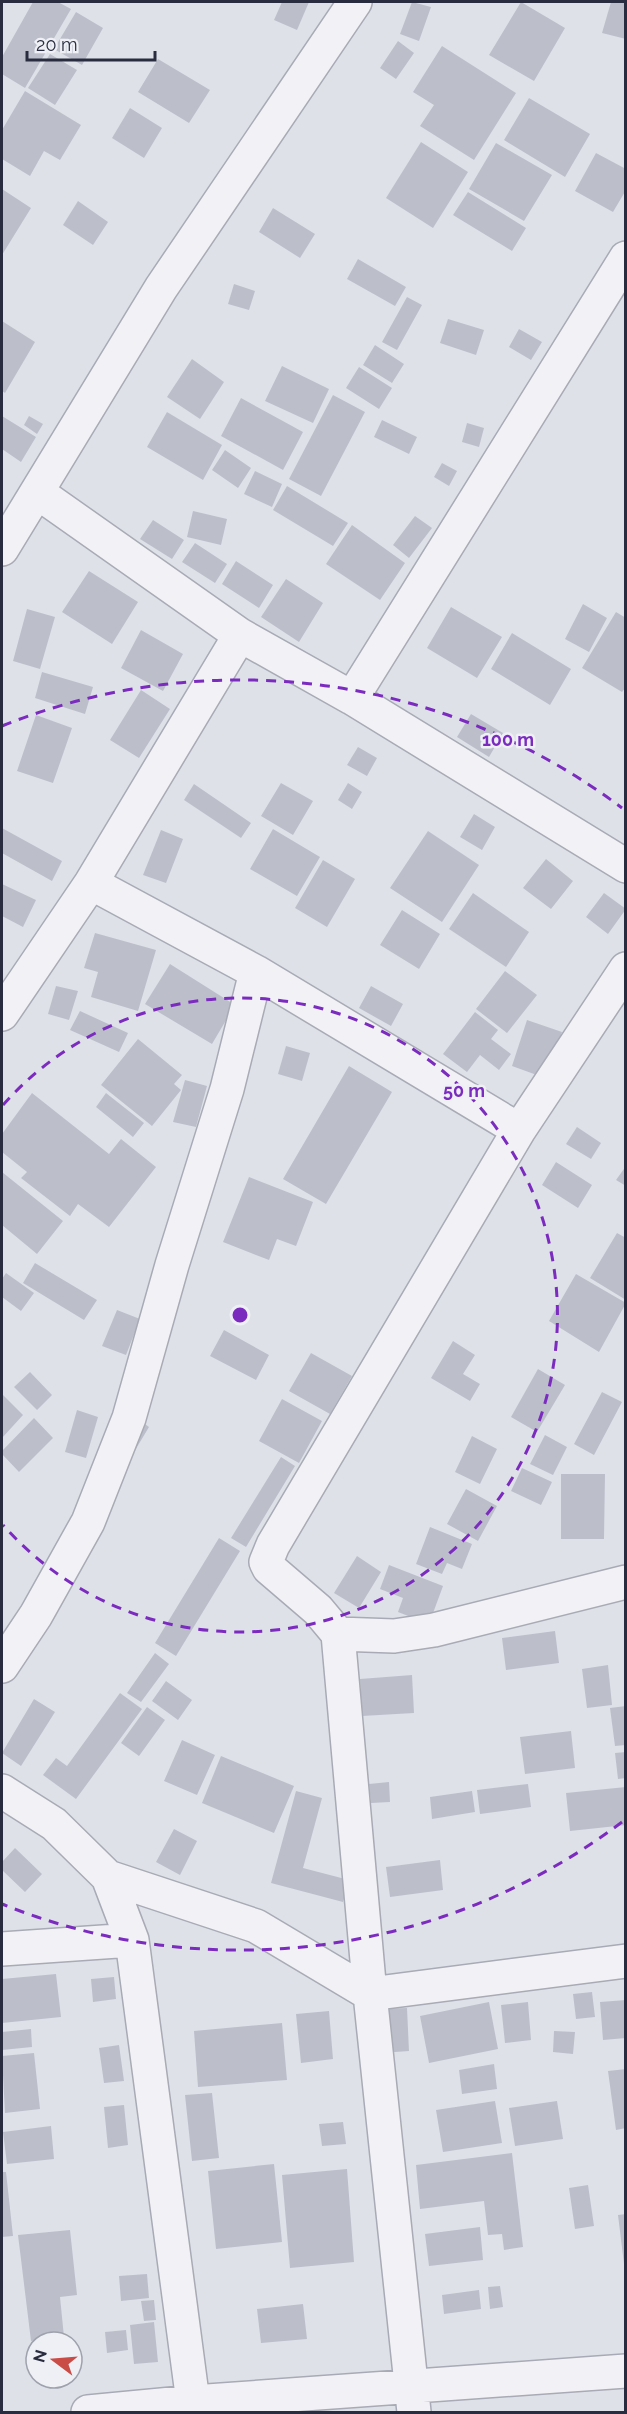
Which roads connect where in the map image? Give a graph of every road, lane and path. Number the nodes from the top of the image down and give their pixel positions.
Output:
1 (355, 2) edge
2 (626, 258) edge
3 (37, 492) junction
4 (2, 549) edge
5 (240, 635) junction
6 (352, 698) junction
7 (626, 866) edge
8 (91, 883) junction
9 (626, 969) edge
10 (256, 972) junction
11 (2, 1014) edge
12 (519, 1130) junction
13 (626, 1582) edge
14 (338, 1634) junction
15 (2, 1666) edge
16 (2, 1791) edge
17 (108, 1877) junction
18 (132, 1940) junction
19 (2, 1949) edge
20 (626, 1961) edge
21 (370, 1994) junction
22 (626, 2371) edge
23 (413, 2400) edge
24 (193, 2402) junction
25 (88, 2412) edge

1 - 3 street
2 - 6 street
3 - 4 street
3 - 5 street
5 - 6 street
5 - 8 street
6 - 7 street
8 - 10 street
8 - 11 street
9 - 12 street
10 - 12 street
10 - 15 street
12 - 14 street
13 - 14 street
14 - 21 street
16 - 17 street
17 - 18 street
17 - 21 street
18 - 19 street
18 - 24 street
20 - 21 street
21 - 23 street
22 - 23 street
23 - 24 street
24 - 25 street

